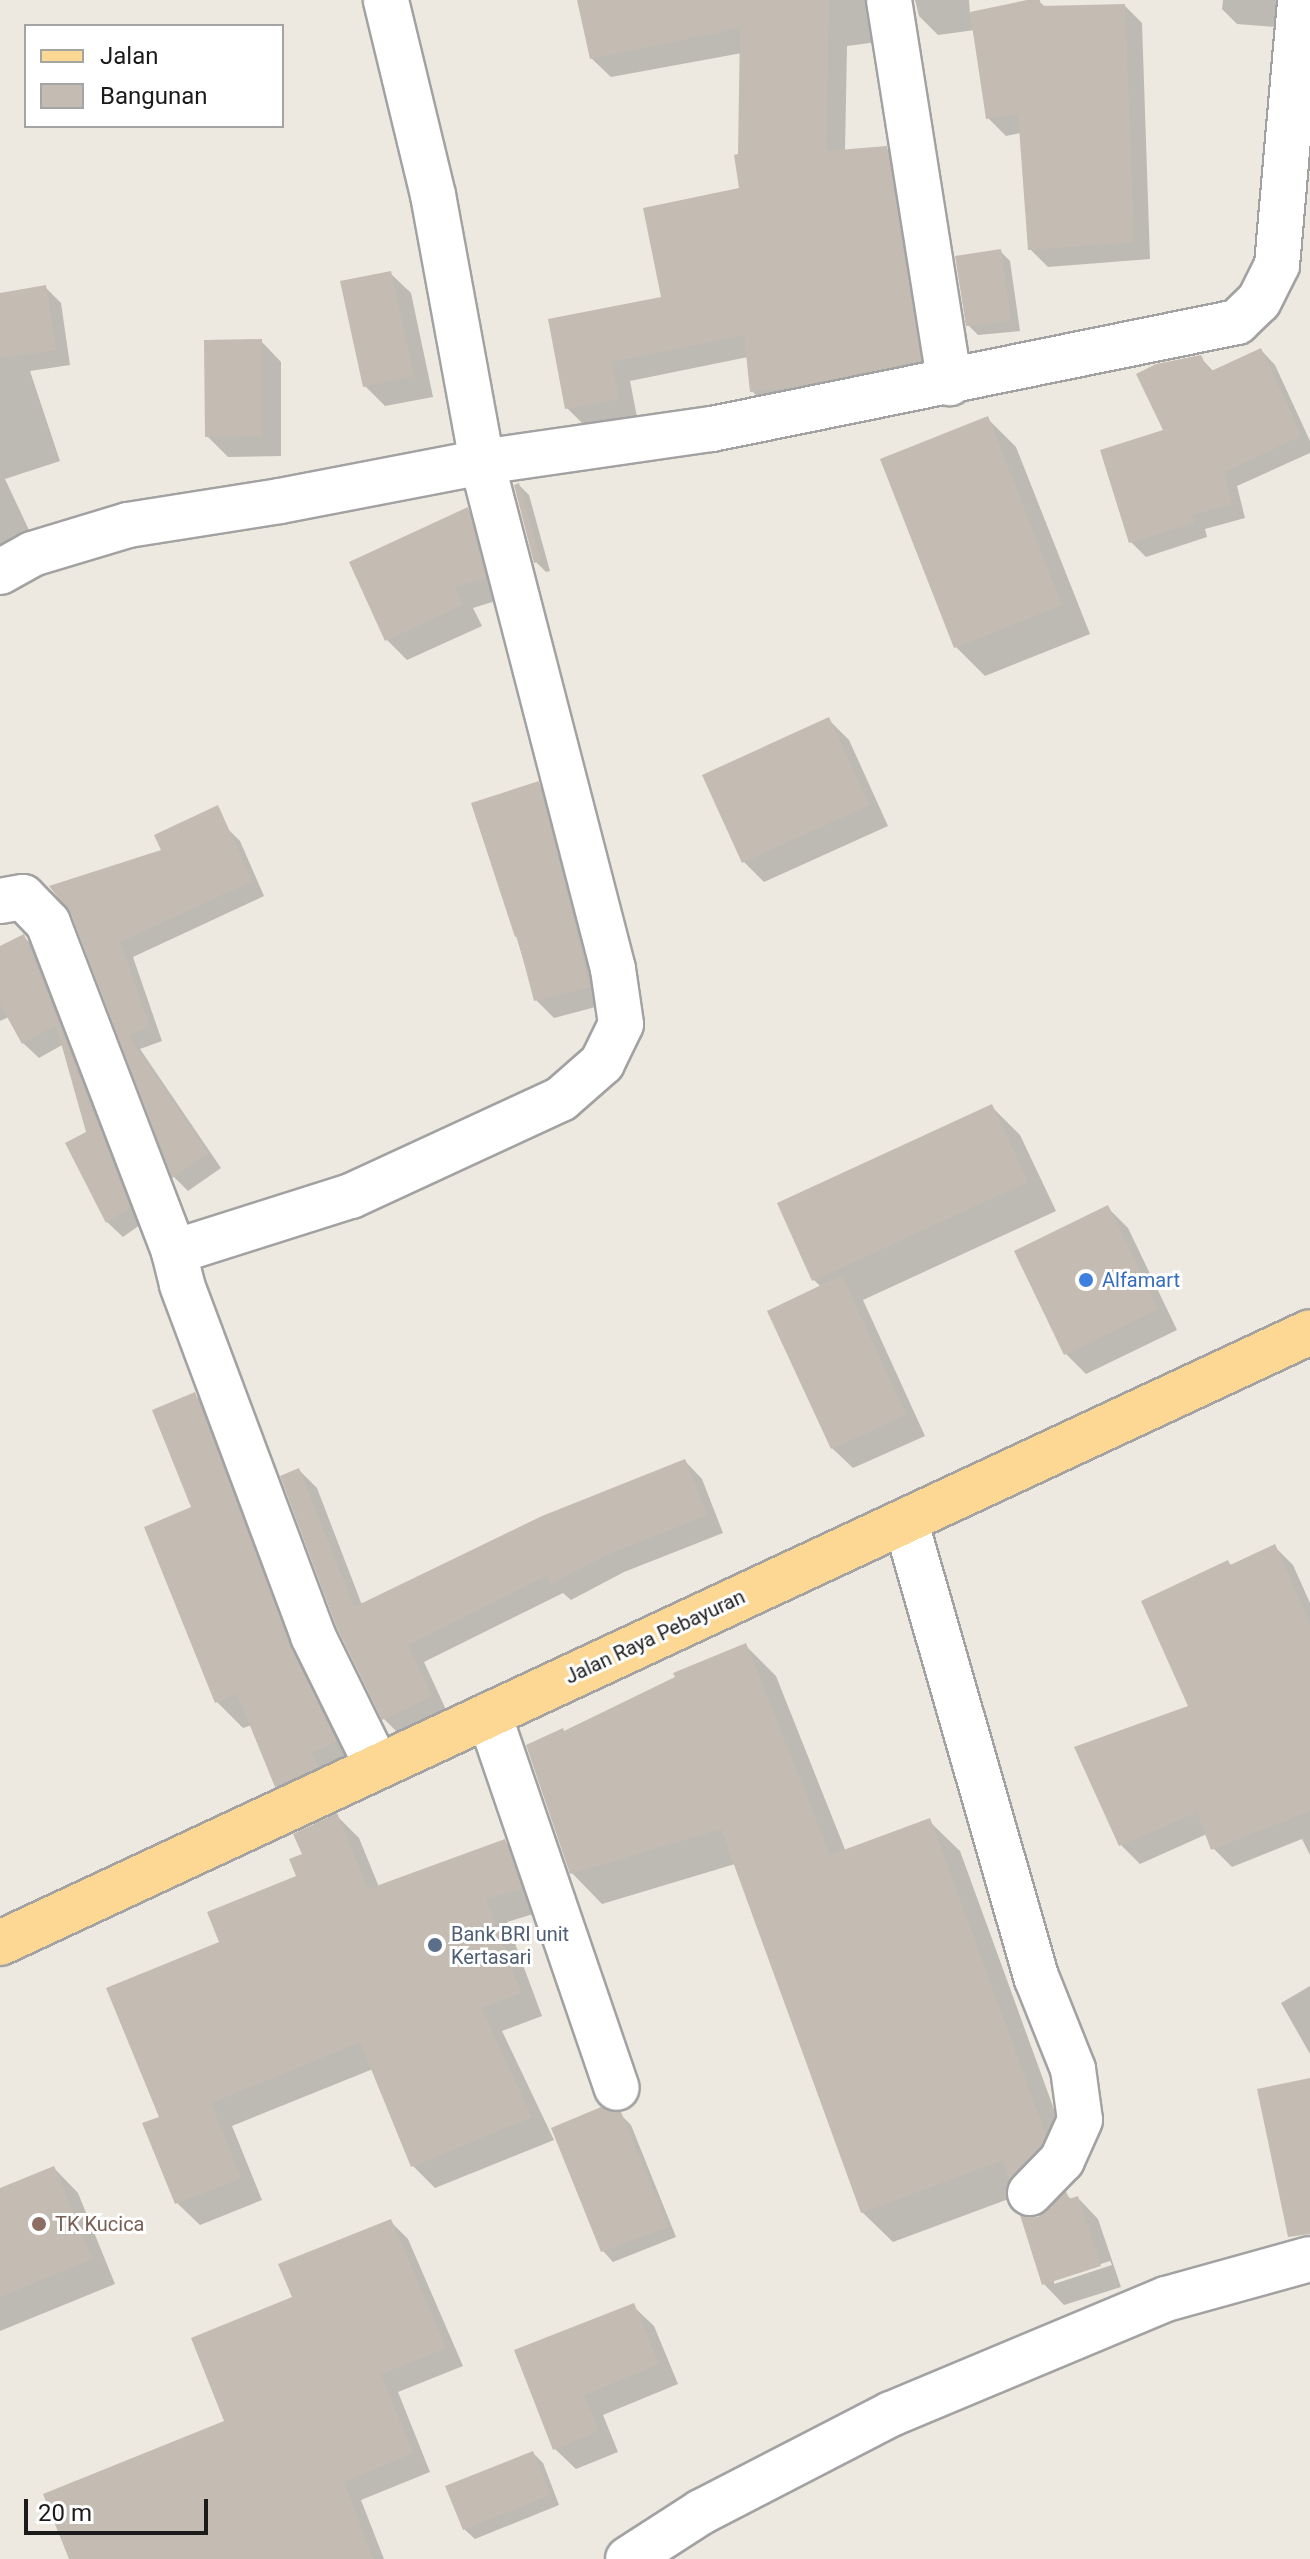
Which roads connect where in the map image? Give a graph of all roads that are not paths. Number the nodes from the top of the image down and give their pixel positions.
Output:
1 (386, 0) edge
2 (889, 0) edge
3 (1300, 0) edge
4 (950, 383) junction
5 (482, 462) junction
6 (0, 572) edge
7 (0, 901) edge
8 (174, 1252) junction
9 (1310, 1332) edge
10 (906, 1523) junction
11 (489, 1715) junction
12 (377, 1766) junction
13 (0, 1943) edge
14 (617, 2088) dead end
15 (1030, 2193) dead end
16 (1310, 2259) edge
17 (628, 2559) edge

1 - 5 street
2 - 4 street
3 - 4 street
4 - 5 street
5 - 6 street
5 - 8 street
7 - 8 street
8 - 12 street
9 - 10 main road, Jalan Raya Pebayuran
10 - 11 main road, Jalan Raya Pebayuran
10 - 15 street
11 - 12 main road, Jalan Raya Pebayuran
11 - 14 street
12 - 13 main road, Jalan Raya Pebayuran
16 - 17 street

